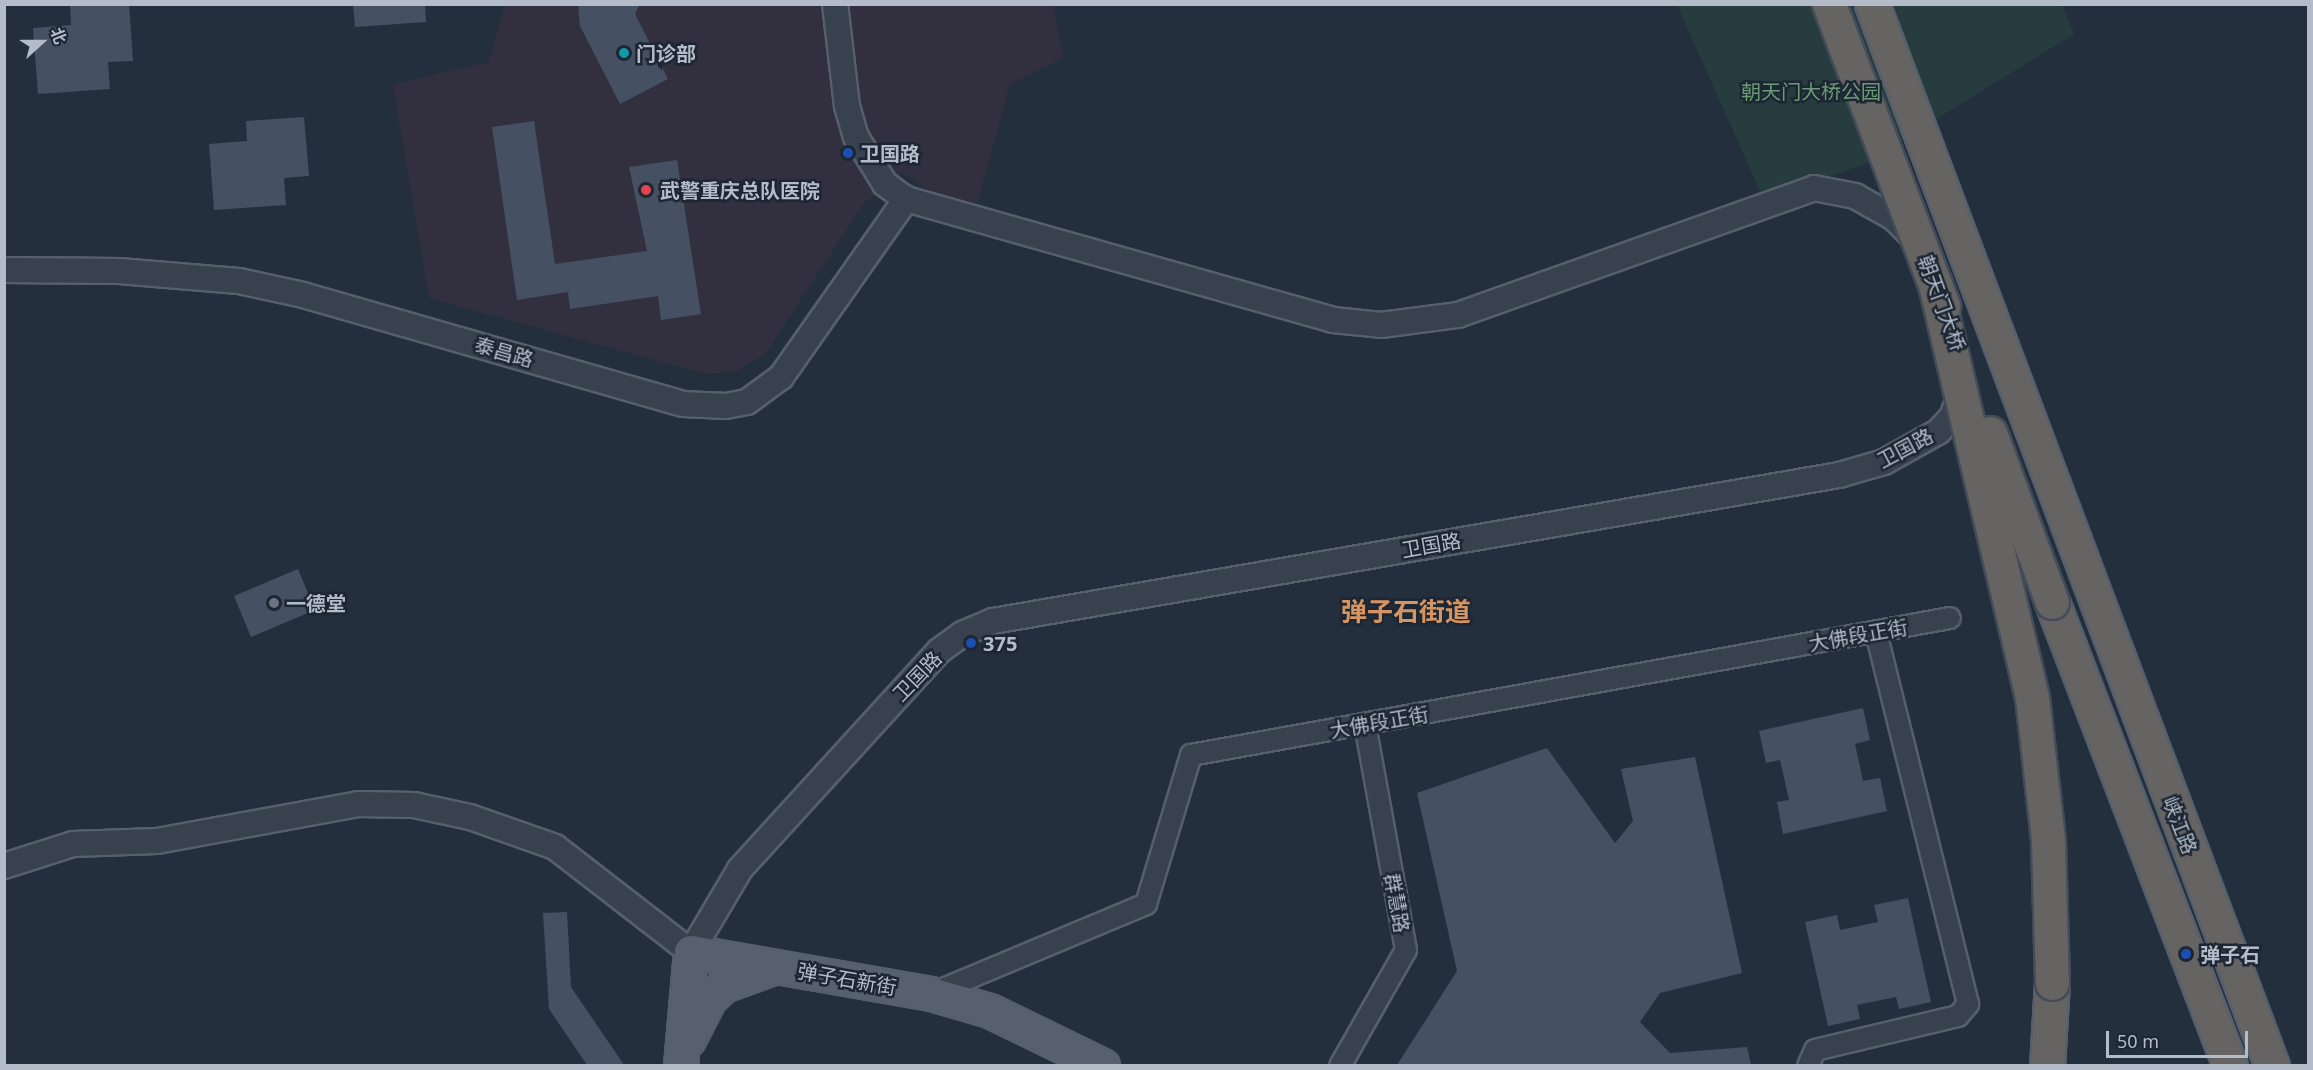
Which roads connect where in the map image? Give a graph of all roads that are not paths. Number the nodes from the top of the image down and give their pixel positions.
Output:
1 (835, 4) edge
2 (1829, 4) edge
3 (1872, 4) edge
4 (906, 199) junction
5 (4, 270) edge
6 (1935, 285) junction
7 (2095, 583) junction
8 (2052, 602) joint
9 (1950, 618) dead end
10 (1876, 632) junction
11 (1365, 724) junction
12 (4, 866) edge
13 (691, 952) junction
14 (778, 967) junction
15 (931, 994) junction
16 (682, 1060) edge
17 (1104, 1065) edge
18 (1340, 1065) edge
19 (1808, 1065) edge
20 (2048, 1065) edge
21 (2230, 1065) edge
22 (2272, 1065) edge
23 (2297, 1065) edge

1 - 4 street, 卫国路
2 - 6 highway, 朝天门大桥, bridge
3 - 7 highway, 朝天门大桥
4 - 5 street, 泰昌路
4 - 13 street, 卫国路
6 - 8 highway, 朝天门大桥, bridge
6 - 20 highway, bridge
7 - 22 highway, 峡江路
7 - 23 highway
8 - 21 highway, 峡江路
9 - 10 street, 大佛段正街
10 - 11 street, 大佛段正街
10 - 19 street
11 - 15 street, 大佛段正街
11 - 18 street, 群慧路
12 - 13 street
13 - 14 main road, 弹子石新街
13 - 16 main road
14 - 15 main road, 弹子石新街
14 - 16 main road
15 - 17 main road, 弹子石新街

